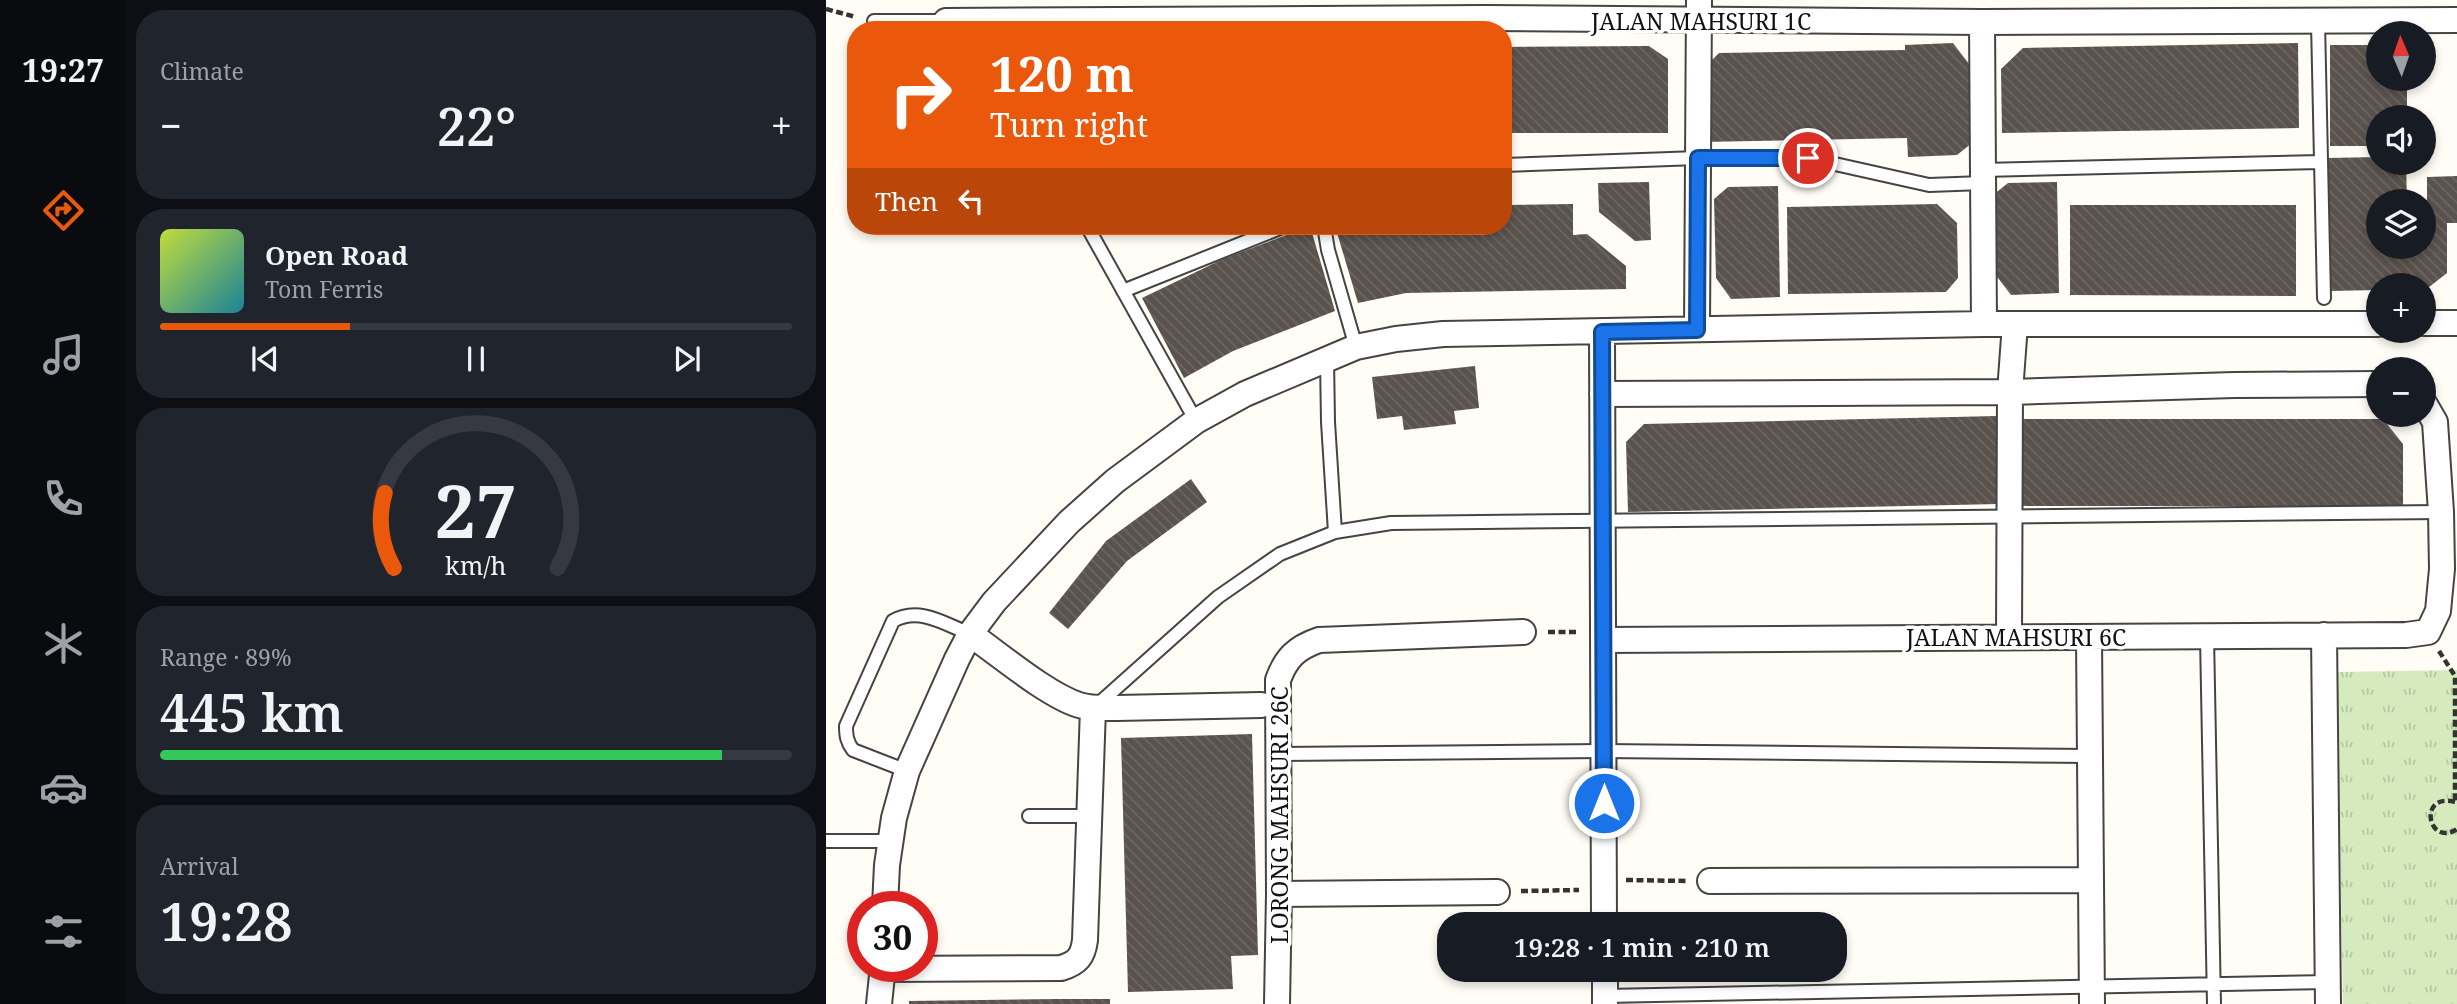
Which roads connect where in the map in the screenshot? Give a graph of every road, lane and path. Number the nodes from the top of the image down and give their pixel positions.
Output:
1 (826, 9) edge
2 (1699, 10) edge
3 (2457, 20) edge
4 (870, 21) edge
5 (1420, 21) edge
6 (1982, 22) junction
7 (2318, 22) junction
8 (1698, 158) junction
9 (2321, 162) junction
10 (1512, 165) edge
11 (1983, 176) junction
12 (1092, 235) edge
13 (1263, 235) edge
14 (1326, 235) edge
15 (1123, 291) junction
16 (2324, 298) dead end
17 (2436, 323) edge
18 (2457, 323) edge
19 (1984, 324) junction
20 (2015, 324) junction
21 (2366, 324) edge
22 (1697, 330) junction
23 (1602, 332) junction
24 (1356, 347) junction
25 (1327, 359) junction
26 (2366, 384) edge
27 (2010, 392) junction
28 (1602, 394) junction
29 (1196, 421) junction
30 (2435, 427) edge
31 (2441, 512) junction
32 (2008, 515) junction
33 (1602, 520) junction
34 (1335, 532) junction
35 (1523, 632) joint
36 (2428, 632) junction
37 (970, 634) junction
38 (2325, 635) junction
39 (1603, 636) junction
40 (2207, 636) junction
41 (2009, 637) junction
42 (2089, 637) junction
43 (1261, 705) dead end
44 (1093, 708) junction
45 (1603, 751) junction
46 (1280, 754) junction
47 (2090, 756) junction
48 (907, 771) junction
49 (2456, 803) edge
50 (1029, 816) dead end
51 (1090, 816) junction
52 (2457, 830) edge
53 (826, 841) edge
54 (890, 841) junction
55 (2091, 880) junction
56 (1710, 881) joint
57 (1604, 885) junction
58 (886, 891) edge
59 (1497, 892) joint
60 (1279, 894) junction
61 (1604, 912) edge
62 (938, 968) edge
63 (881, 982) edge
64 (1605, 982) edge
65 (2213, 985) junction
66 (2328, 993) edge
67 (2092, 995) edge
68 (1605, 1000) edge
69 (879, 1004) edge
70 (1277, 1004) edge
71 (2214, 1004) edge

1 - 4 path
2 - 5 street, JALAN MAHSURI 1C
2 - 6 street, JALAN MAHSURI 1C
2 - 8 street
3 - 7 street, JALAN MAHSURI 1C
6 - 7 street, JALAN MAHSURI 1C
6 - 11 street
7 - 9 lane
8 - 10 lane
8 - 11 lane
8 - 22 street
9 - 11 lane
9 - 16 lane
11 - 19 street
12 - 15 lane
13 - 15 lane
14 - 24 lane
15 - 29 lane
17 - 18 street
19 - 20 street
19 - 22 street
20 - 21 street
20 - 27 street
22 - 23 street
23 - 24 street
23 - 28 street
24 - 25 street
25 - 29 street
25 - 34 lane
26 - 27 street
27 - 28 street
27 - 32 street
28 - 33 street
29 - 37 street
30 - 31 street
31 - 32 lane
31 - 36 street
32 - 33 lane
32 - 41 street
33 - 34 lane
33 - 39 street
34 - 44 lane
35 - 39 path
35 - 46 street, LORONG MAHSURI 26C
36 - 38 street, JALAN MAHSURI 6C
36 - 49 path
37 - 44 street
37 - 48 street
37 - 48 lane
38 - 40 street, JALAN MAHSURI 6C
38 - 66 street
39 - 41 street, JALAN MAHSURI 6C
39 - 45 street
40 - 42 street, JALAN MAHSURI 6C
40 - 65 lane
41 - 42 street, JALAN MAHSURI 6C
42 - 47 street
43 - 44 street
44 - 51 street
45 - 46 lane
45 - 47 lane
45 - 57 street
46 - 60 street, LORONG MAHSURI 26C
47 - 55 street
48 - 54 street
49 - 52 path
50 - 51 lane
51 - 62 street
53 - 54 lane
54 - 58 street
55 - 56 street
55 - 67 street
56 - 57 path
57 - 59 path
57 - 61 street
59 - 60 street
60 - 70 street, LORONG MAHSURI 26C
63 - 69 street
64 - 68 street
65 - 66 lane
65 - 67 lane
65 - 71 lane
67 - 68 lane

